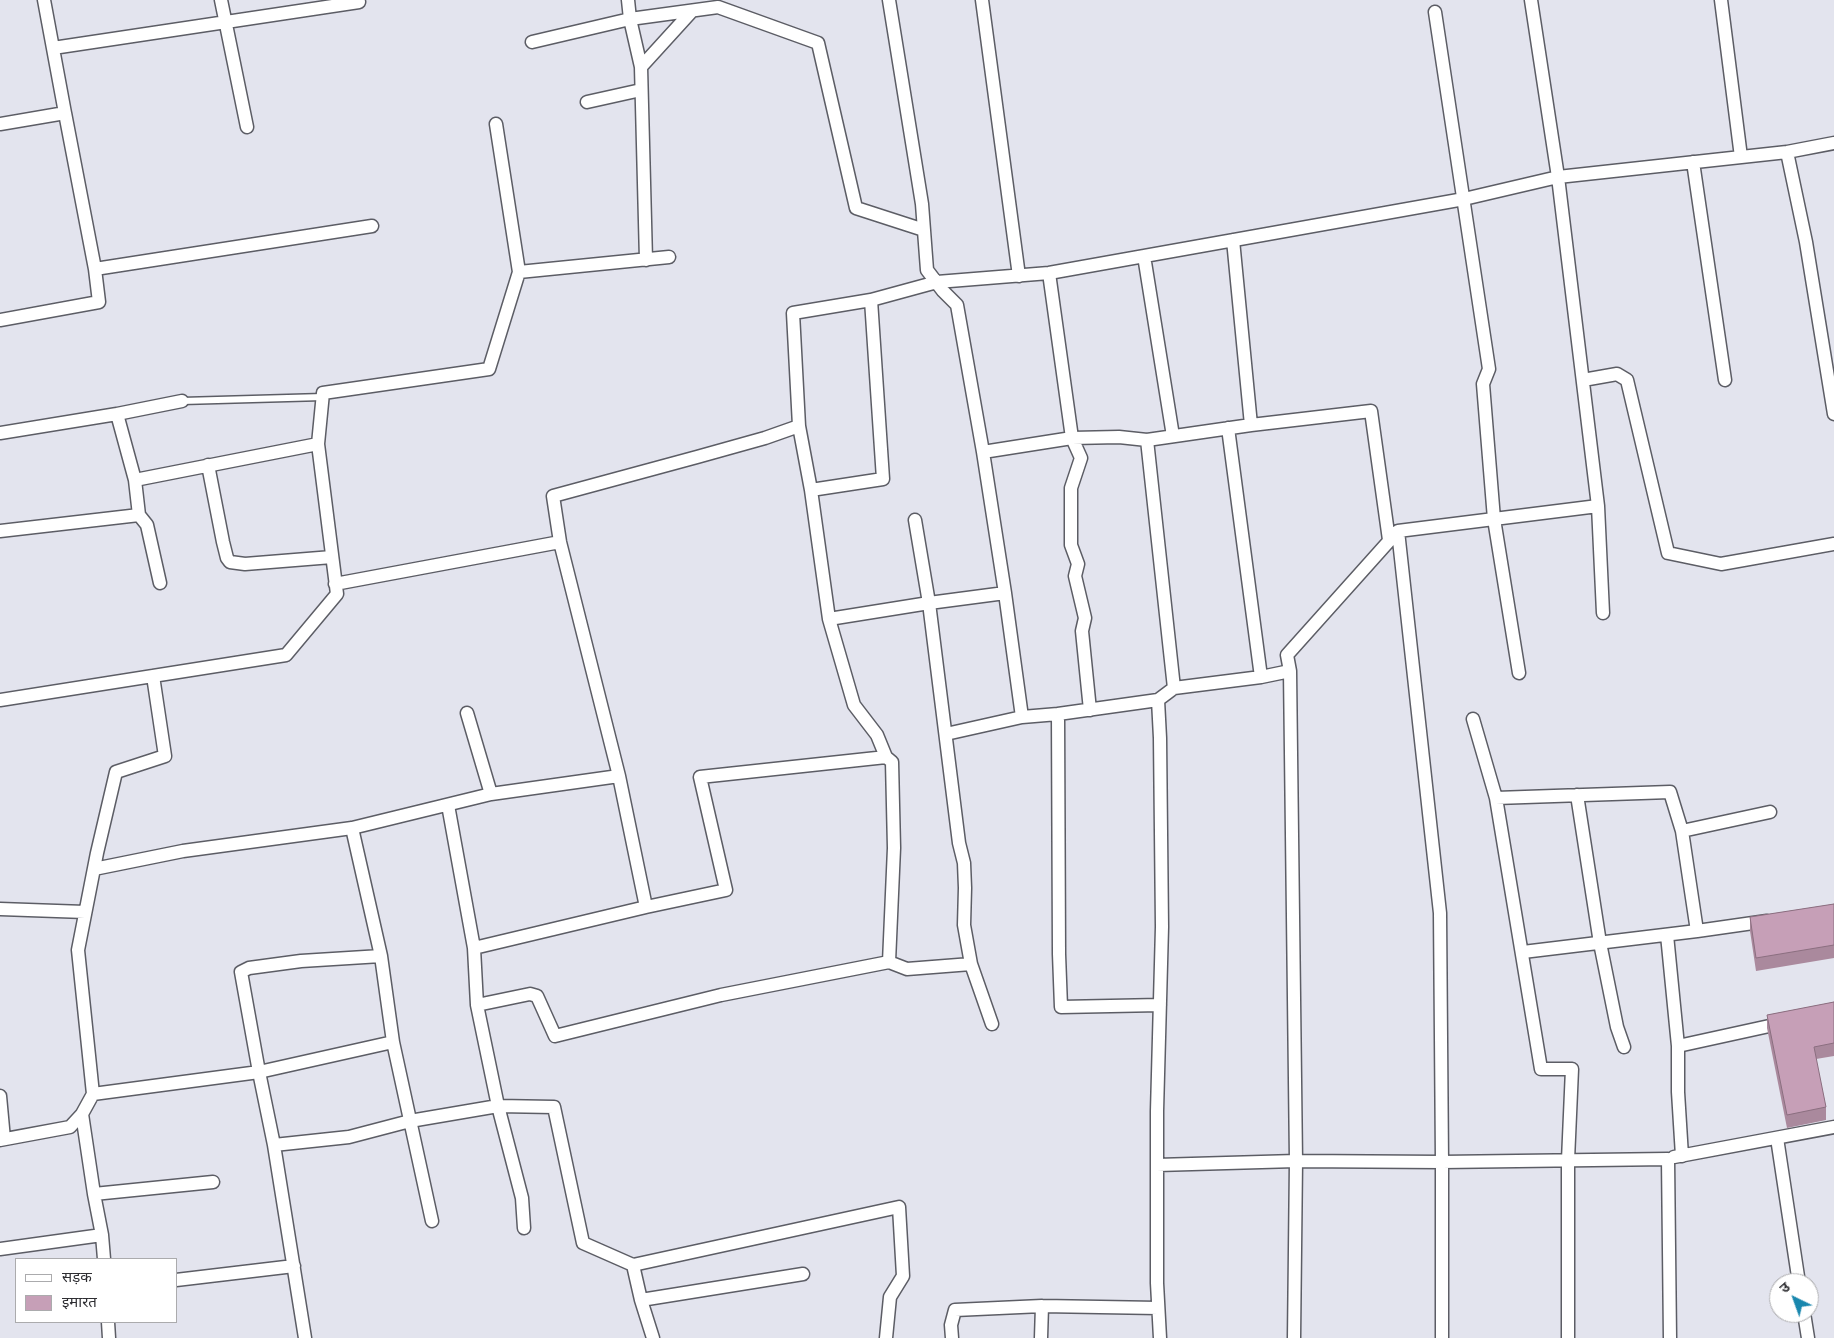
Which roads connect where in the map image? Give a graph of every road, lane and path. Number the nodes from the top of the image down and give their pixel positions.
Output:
1 (44, 0) edge
2 (221, 0) edge
3 (628, 0) edge
4 (889, 0) edge
5 (982, 0) edge
6 (1531, 0) edge
7 (1721, 0) edge
8 (360, 2) dead end
9 (322, 4) edge
10 (717, 4) edge
11 (692, 11) junction
12 (1435, 12) dead end
13 (630, 19) junction
14 (224, 22) junction
15 (532, 42) dead end
16 (53, 48) junction
17 (641, 67) junction
18 (641, 90) junction
19 (586, 102) dead end
20 (65, 113) junction
21 (0, 124) edge
22 (496, 124) dead end
23 (247, 127) dead end
24 (1834, 143) edge
25 (1787, 152) junction
26 (1741, 157) junction
27 (1693, 162) junction
28 (1558, 177) junction
29 (1464, 199) junction
30 (372, 226) dead end
31 (924, 230) junction
32 (1233, 240) junction
33 (1144, 256) junction
34 (669, 257) dead end
35 (646, 260) junction
36 (95, 269) junction
37 (519, 272) junction
38 (1049, 273) junction
39 (1019, 276) junction
40 (937, 282) junction
41 (871, 300) junction
42 (0, 320) edge
43 (1583, 380) junction
44 (1725, 380) dead end
45 (323, 397) junction
46 (182, 401) joint
47 (118, 414) junction
48 (1834, 414) edge
49 (1251, 425) junction
50 (798, 426) junction
51 (1228, 428) junction
52 (0, 433) edge
53 (1173, 436) junction
54 (1072, 438) junction
55 (1147, 440) junction
56 (318, 444) junction
57 (983, 452) junction
58 (208, 465) junction
59 (135, 480) junction
60 (811, 490) junction
61 (1598, 506) junction
62 (139, 515) junction
63 (1494, 518) junction
64 (915, 520) dead end
65 (0, 531) edge
66 (1394, 535) junction
67 (560, 542) junction
68 (1834, 544) edge
69 (332, 557) junction
70 (160, 583) dead end
71 (336, 584) junction
72 (1005, 593) junction
73 (929, 603) junction
74 (1603, 613) dead end
75 (829, 620) junction
76 (1290, 671) junction
77 (1519, 673) dead end
78 (153, 676) junction
79 (1261, 678) junction
80 (1174, 688) junction
81 (0, 700) edge
82 (1158, 700) junction
83 (1090, 710) junction
84 (466, 713) dead end
85 (1058, 714) junction
86 (1022, 717) junction
87 (1473, 719) dead end
88 (946, 734) junction
89 (886, 757) junction
90 (618, 776) junction
91 (491, 794) junction
92 (1577, 795) junction
93 (1496, 798) junction
94 (448, 804) junction
95 (1770, 812) dead end
96 (352, 828) junction
97 (1682, 831) junction
98 (94, 869) junction
99 (646, 907) junction
100 (0, 908) edge
101 (85, 912) junction
102 (1783, 918) edge
103 (1697, 931) junction
104 (1667, 936) junction
105 (1600, 943) junction
106 (474, 948) junction
107 (1522, 952) junction
108 (380, 956) junction
109 (889, 962) junction
110 (971, 964) junction
111 (477, 1005) junction
112 (1160, 1005) junction
113 (1795, 1020) edge
114 (992, 1024) dead end
115 (393, 1042) junction
116 (1678, 1046) junction
117 (1624, 1047) dead end
118 (258, 1072) junction
119 (93, 1094) junction
120 (0, 1096) edge
121 (498, 1106) junction
122 (82, 1114) junction
123 (410, 1121) junction
124 (1834, 1127) edge
125 (1777, 1138) junction
126 (2, 1139) edge
127 (274, 1146) junction
128 (1682, 1156) junction
129 (1668, 1159) junction
130 (1568, 1160) junction
131 (1296, 1161) junction
132 (1442, 1162) junction
133 (1157, 1165) junction
134 (213, 1182) dead end
135 (94, 1194) junction
136 (432, 1221) dead end
137 (524, 1228) dead end
138 (102, 1235) junction
139 (0, 1249) edge
140 (104, 1258) edge
141 (633, 1265) junction
142 (294, 1266) junction
143 (1797, 1273) edge
144 (804, 1274) dead end
145 (178, 1280) edge
146 (641, 1300) junction
147 (1042, 1306) junction
148 (1158, 1308) junction
149 (108, 1323) edge
150 (1806, 1323) edge
151 (109, 1338) edge
152 (305, 1338) edge
153 (653, 1338) edge
154 (886, 1338) edge
155 (952, 1338) edge
156 (1041, 1338) edge
157 (1160, 1338) edge
158 (1294, 1338) edge
159 (1442, 1338) edge
160 (1568, 1338) edge
161 (1670, 1338) edge
162 (1808, 1338) edge

1 - 16 street
2 - 14 street
3 - 13 street
4 - 31 street
5 - 39 street
6 - 28 street
7 - 26 street
8 - 9 street
9 - 14 street
10 - 11 street
10 - 31 street
11 - 13 street
11 - 17 street
12 - 29 street
13 - 15 street
13 - 17 street
14 - 16 street
14 - 23 street
16 - 20 street
17 - 18 street
18 - 19 street
18 - 35 street
20 - 21 street
20 - 36 street
22 - 37 street
24 - 25 street
25 - 26 street
25 - 48 street
26 - 27 street
27 - 28 street
27 - 44 street
28 - 29 street
28 - 43 street
29 - 32 street
29 - 63 street
30 - 36 street
31 - 40 street
32 - 33 street
32 - 49 street
33 - 38 street
33 - 53 street
34 - 35 street
35 - 37 street
36 - 42 street
37 - 45 street
38 - 39 street
38 - 54 street
39 - 40 street
40 - 41 street
40 - 57 street
41 - 50 street
41 - 60 street
43 - 61 street
43 - 68 street
45 - 46 lane
45 - 56 street
46 - 47 street
47 - 52 street
47 - 59 street
49 - 51 street
49 - 66 street
50 - 60 street
50 - 67 street
51 - 53 street
51 - 79 street
53 - 55 street
54 - 55 street
54 - 57 street
54 - 83 street
55 - 80 street
56 - 58 street
56 - 69 street
57 - 72 street
58 - 59 street
58 - 69 street
59 - 62 street
60 - 75 street
61 - 63 street
61 - 74 street
62 - 65 street
62 - 70 street
63 - 66 street
63 - 77 street
64 - 73 street
66 - 76 street
66 - 132 street
67 - 71 street
67 - 90 street
69 - 71 street
71 - 78 street
72 - 73 street
72 - 86 street
73 - 75 street
73 - 88 street
75 - 89 street
76 - 79 street
76 - 131 street
78 - 81 street
78 - 98 street
79 - 80 street
80 - 82 street
82 - 83 street
82 - 112 street
83 - 85 street
84 - 91 street
85 - 86 street
85 - 112 street
86 - 88 street
87 - 93 street
88 - 110 street
89 - 99 street
89 - 109 street
90 - 91 street
90 - 99 street
91 - 94 street
92 - 93 street
92 - 97 street
92 - 105 street
93 - 107 street
94 - 96 street
94 - 106 street
95 - 97 street
96 - 98 street
96 - 108 street
97 - 103 street
98 - 101 street
99 - 106 street
100 - 101 street
101 - 119 street
102 - 103 street
103 - 104 street
104 - 105 street
104 - 116 street
105 - 107 street
105 - 117 street
106 - 111 street
107 - 130 street
108 - 115 street
108 - 118 street
109 - 110 street
109 - 111 street
110 - 114 street
111 - 121 street
112 - 133 street
113 - 116 street
115 - 118 street
115 - 123 street
116 - 128 street
118 - 119 street
118 - 127 street
119 - 122 street
120 - 126 street
121 - 123 street
121 - 137 street
121 - 141 street
122 - 126 street
122 - 135 street
123 - 127 street
123 - 136 street
124 - 125 street
125 - 128 street
125 - 143 street
127 - 142 street
128 - 129 street
129 - 130 street
129 - 161 street
130 - 132 street
130 - 160 street
131 - 132 street
131 - 133 street
131 - 158 street
132 - 159 street
133 - 148 street
134 - 135 street
135 - 138 street
138 - 139 street
138 - 140 street
141 - 146 street
141 - 154 street
142 - 145 street
142 - 152 street
144 - 146 street
146 - 153 street
147 - 148 street
147 - 155 street
147 - 156 street
148 - 157 street
149 - 151 street
150 - 162 street

